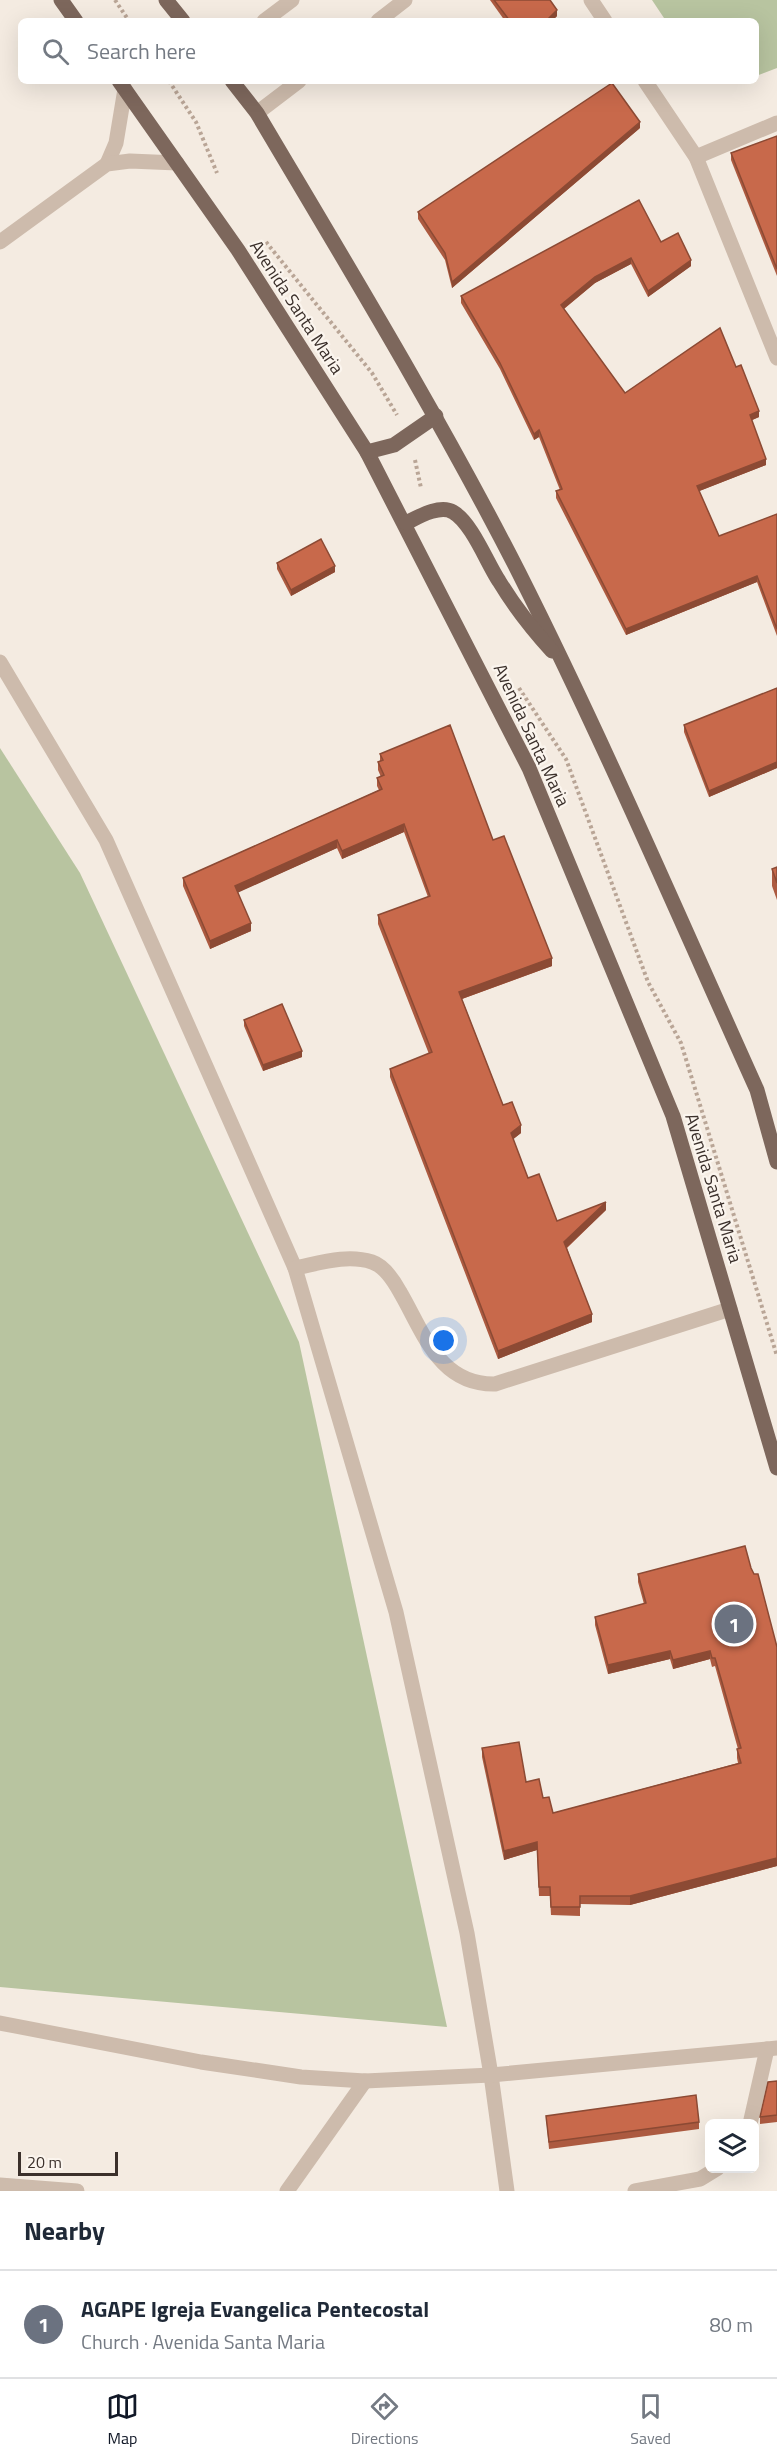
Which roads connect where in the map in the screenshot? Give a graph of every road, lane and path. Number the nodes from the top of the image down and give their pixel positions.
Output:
1 (61, 0) edge
2 (115, 0) edge
3 (166, 0) edge
4 (292, 0) edge
5 (405, 0) edge
6 (591, 0) edge
7 (74, 18) edge
8 (127, 18) edge
9 (181, 18) edge
10 (268, 18) edge
11 (382, 18) edge
12 (603, 18) edge
13 (234, 84) edge
14 (295, 84) edge
15 (647, 84) edge
16 (122, 85) edge
17 (257, 113) junction
18 (777, 123) edge
19 (696, 157) junction
20 (107, 164) junction
21 (177, 164) junction
22 (0, 242) edge
23 (774, 340) edge
24 (777, 357) edge
25 (436, 416) junction
26 (367, 452) junction
27 (406, 523) junction
28 (0, 662) edge
29 (564, 664) junction
30 (777, 1162) edge
31 (295, 1268) junction
32 (730, 1309) junction
33 (777, 1468) edge
34 (0, 2023) edge
35 (772, 2049) edge
36 (491, 2075) junction
37 (365, 2081) junction
38 (751, 2119) edge
39 (711, 2173) edge
40 (0, 2185) edge
41 (77, 2191) edge
42 (287, 2191) edge
43 (507, 2191) edge
44 (635, 2191) edge

1 - 7 main road
2 - 8 path
3 - 9 main road
4 - 10 street
5 - 11 street
6 - 12 street
13 - 17 main road
14 - 17 street
15 - 19 street
16 - 20 street
16 - 21 main road, Avenida Santa Maria
17 - 25 main road
18 - 19 street
19 - 23 street
20 - 21 street
20 - 22 street
21 - 26 main road, Avenida Santa Maria
23 - 24 street
25 - 26 main road
25 - 29 main road
26 - 27 main road, Avenida Santa Maria
27 - 29 main road
27 - 32 main road, Avenida Santa Maria
28 - 31 street
29 - 30 main road
31 - 32 street
31 - 36 street
32 - 33 main road, Avenida Santa Maria
34 - 37 street
35 - 36 street
35 - 38 street
36 - 37 street
36 - 43 street
37 - 42 street
39 - 44 street
40 - 41 street

